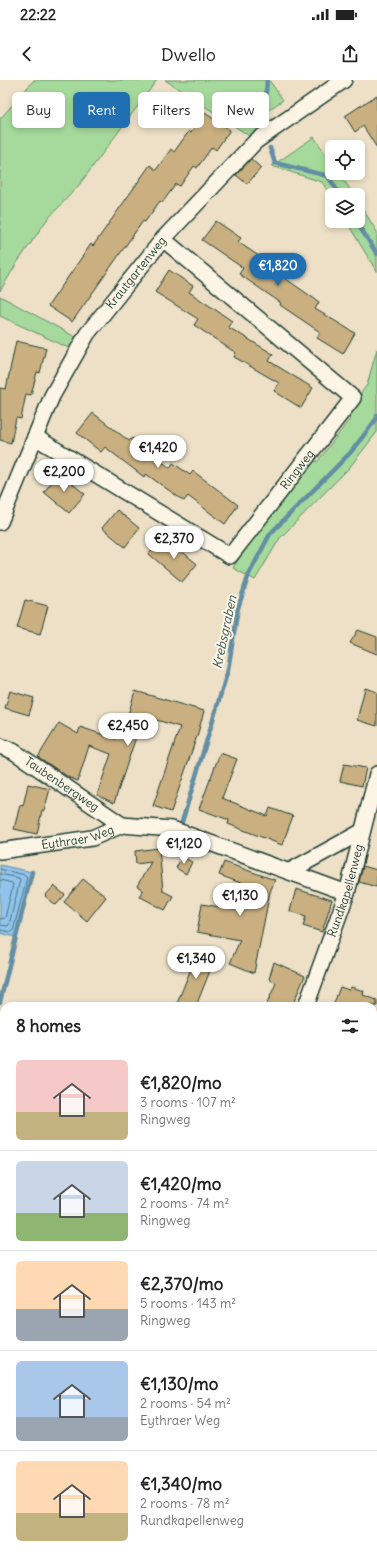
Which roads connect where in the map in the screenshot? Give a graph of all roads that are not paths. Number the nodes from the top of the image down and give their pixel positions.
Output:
1 (344, 80) edge
2 (163, 239) junction
3 (35, 437) junction
4 (0, 522) edge
5 (0, 746) edge
6 (377, 774) edge
7 (122, 825) junction
8 (361, 832) junction
9 (0, 851) edge
10 (290, 871) junction
11 (346, 893) junction
12 (307, 1002) edge

1 - 2 street, Krautgartenweg
2 - 3 street, Krautgartenweg
2 - 3 street, Ringweg
3 - 4 street, Krautgartenweg
5 - 7 street, Taubenbergweg
6 - 8 street, Rundkapellenweg
7 - 9 street, Eythraer Weg
7 - 10 street, Eythraer Weg
8 - 10 street
8 - 11 street, Rundkapellenweg
10 - 11 street, Eythraer Weg
11 - 12 street, Rundkapellenweg

